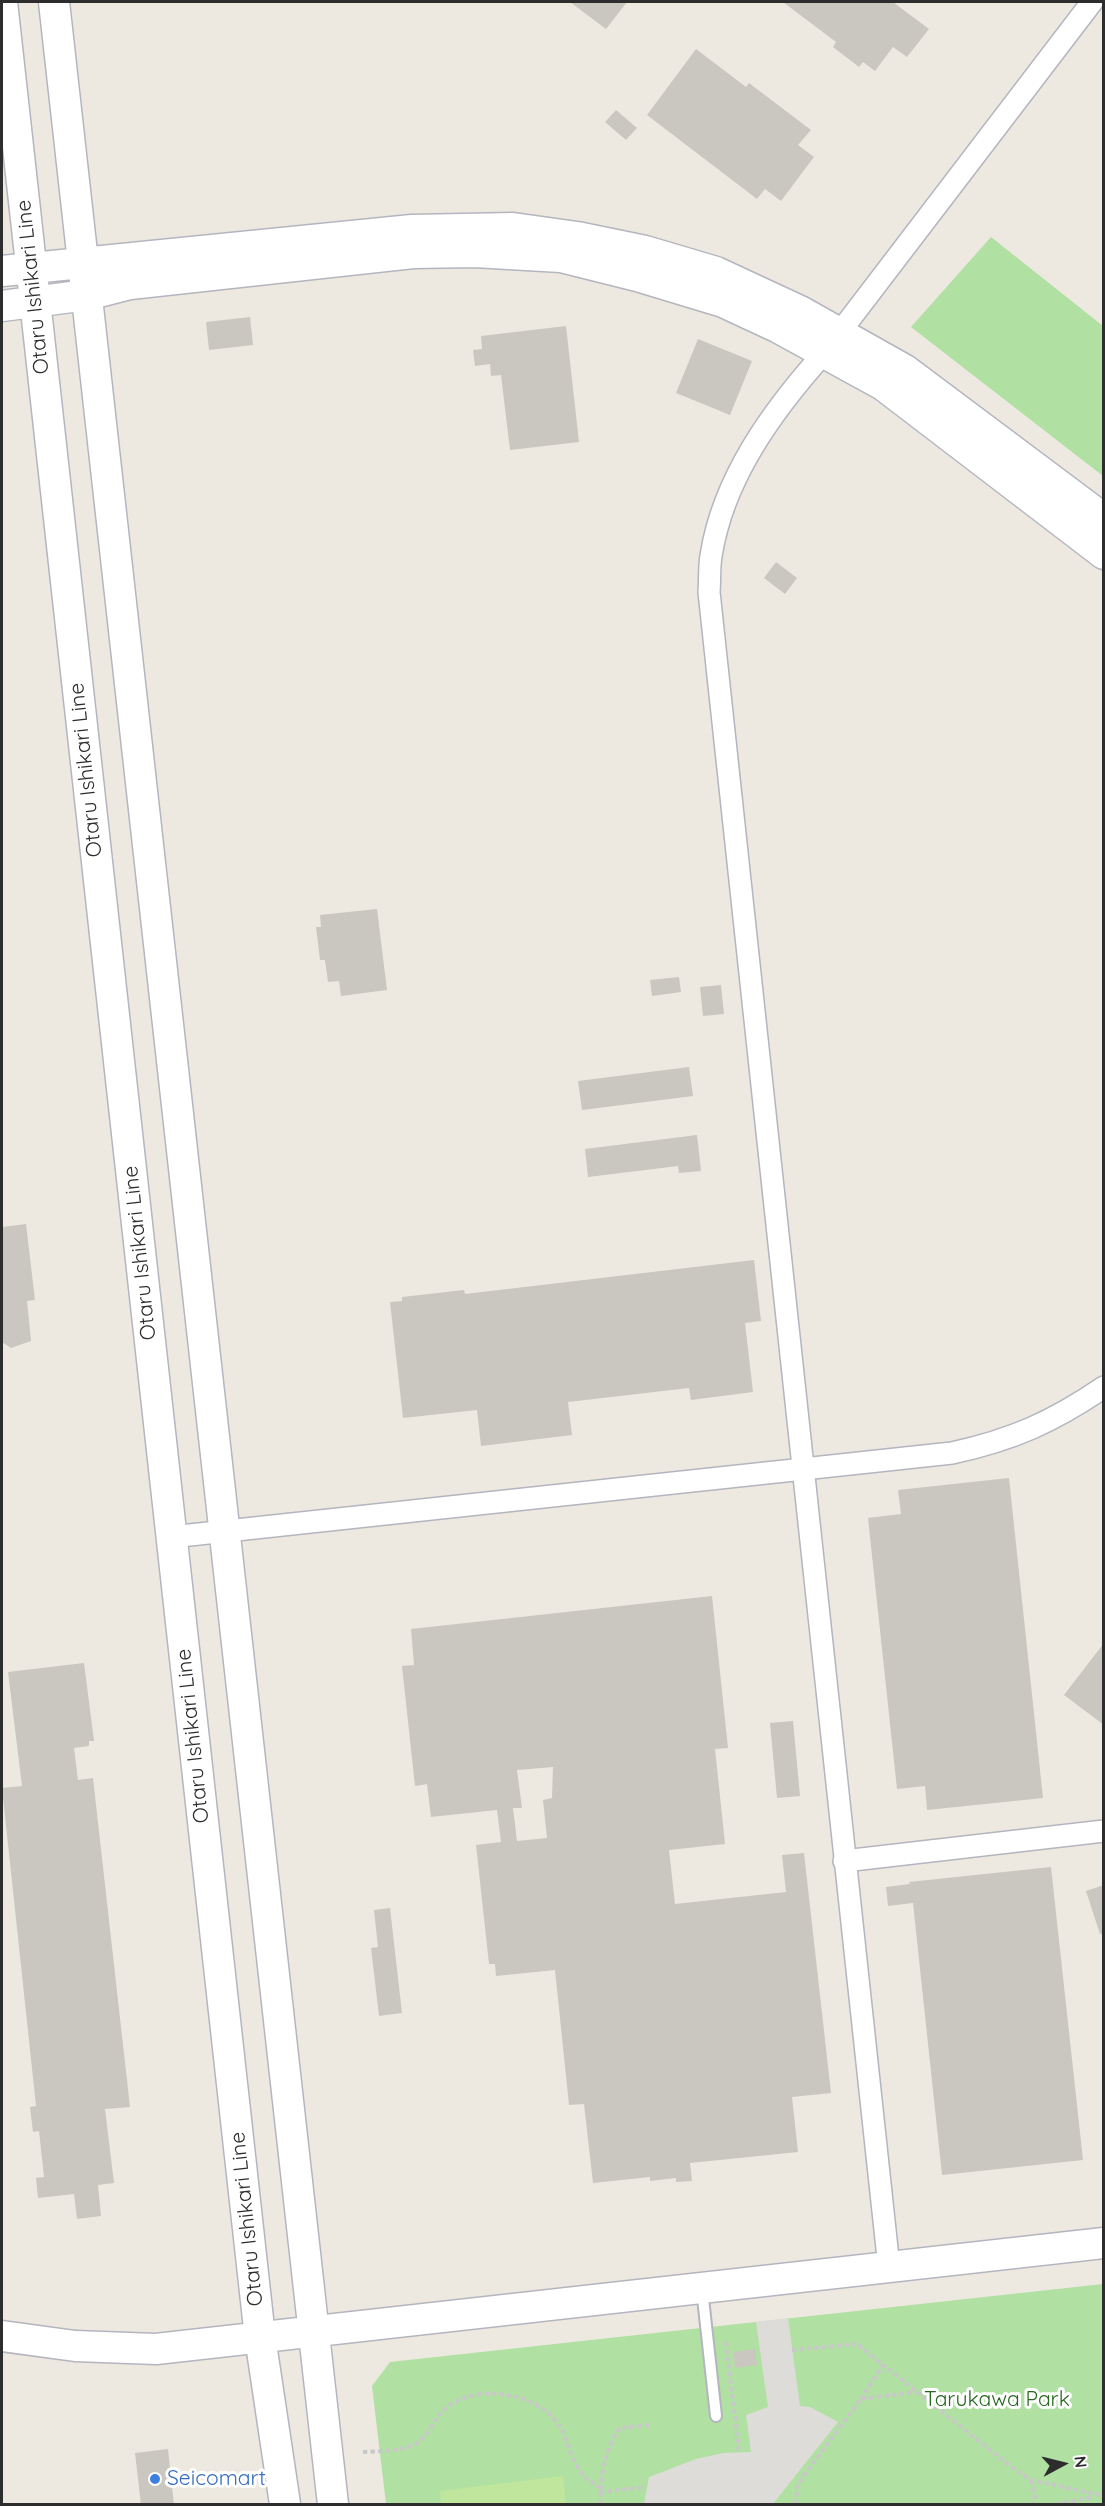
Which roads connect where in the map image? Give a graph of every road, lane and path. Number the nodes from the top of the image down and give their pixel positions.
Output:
1 (2, 2) edge
2 (54, 2) edge
3 (1092, 2) edge
4 (83, 261) junction
5 (16, 269) edge
6 (87, 295) junction
7 (34, 302) junction
8 (2, 306) edge
9 (832, 343) junction
10 (1104, 519) edge
11 (1104, 554) edge
12 (1104, 1388) edge
13 (801, 1468) junction
14 (224, 1530) junction
15 (171, 1537) junction
16 (1104, 1831) edge
17 (844, 1861) junction
18 (1104, 2243) edge
19 (889, 2267) junction
20 (702, 2288) junction
21 (313, 2330) junction
22 (2, 2336) edge
23 (260, 2337) junction
24 (726, 2342) dead end
25 (792, 2350) dead end
26 (883, 2365) junction
27 (917, 2392) junction
28 (861, 2399) junction
29 (716, 2416) dead end
30 (649, 2425) dead end
31 (363, 2452) dead end
32 (739, 2452) dead end
33 (1032, 2480) junction
34 (646, 2487) dead end
35 (600, 2490) junction
36 (1097, 2496) junction
37 (1104, 2496) edge
38 (285, 2505) edge
39 (333, 2505) edge
40 (601, 2505) edge
41 (796, 2505) edge
42 (1033, 2505) edge
43 (1057, 2505) edge

1 - 5 main road, Otaru Ishikari Line
2 - 4 main road
3 - 9 street
4 - 5 main road
4 - 6 main road
4 - 9 main road
5 - 7 main road, Otaru Ishikari Line
6 - 7 main road
6 - 9 main road
6 - 14 main road
7 - 8 main road
7 - 15 main road, Otaru Ishikari Line
9 - 10 main road
9 - 11 main road
9 - 13 street
12 - 13 street
13 - 14 street
13 - 17 street
14 - 15 street
14 - 21 main road
15 - 23 main road, Otaru Ishikari Line
16 - 17 street
17 - 19 street
18 - 19 main road
19 - 20 main road
20 - 21 main road
20 - 29 lane
21 - 23 main road
21 - 39 main road
22 - 23 main road
23 - 38 main road, Otaru Ishikari Line
24 - 32 path
25 - 26 path
26 - 27 path
26 - 28 path
27 - 28 path
27 - 33 path
28 - 41 path
30 - 35 path
31 - 35 path
33 - 36 path
33 - 42 path
34 - 35 path
35 - 40 path
36 - 37 path
36 - 43 path

